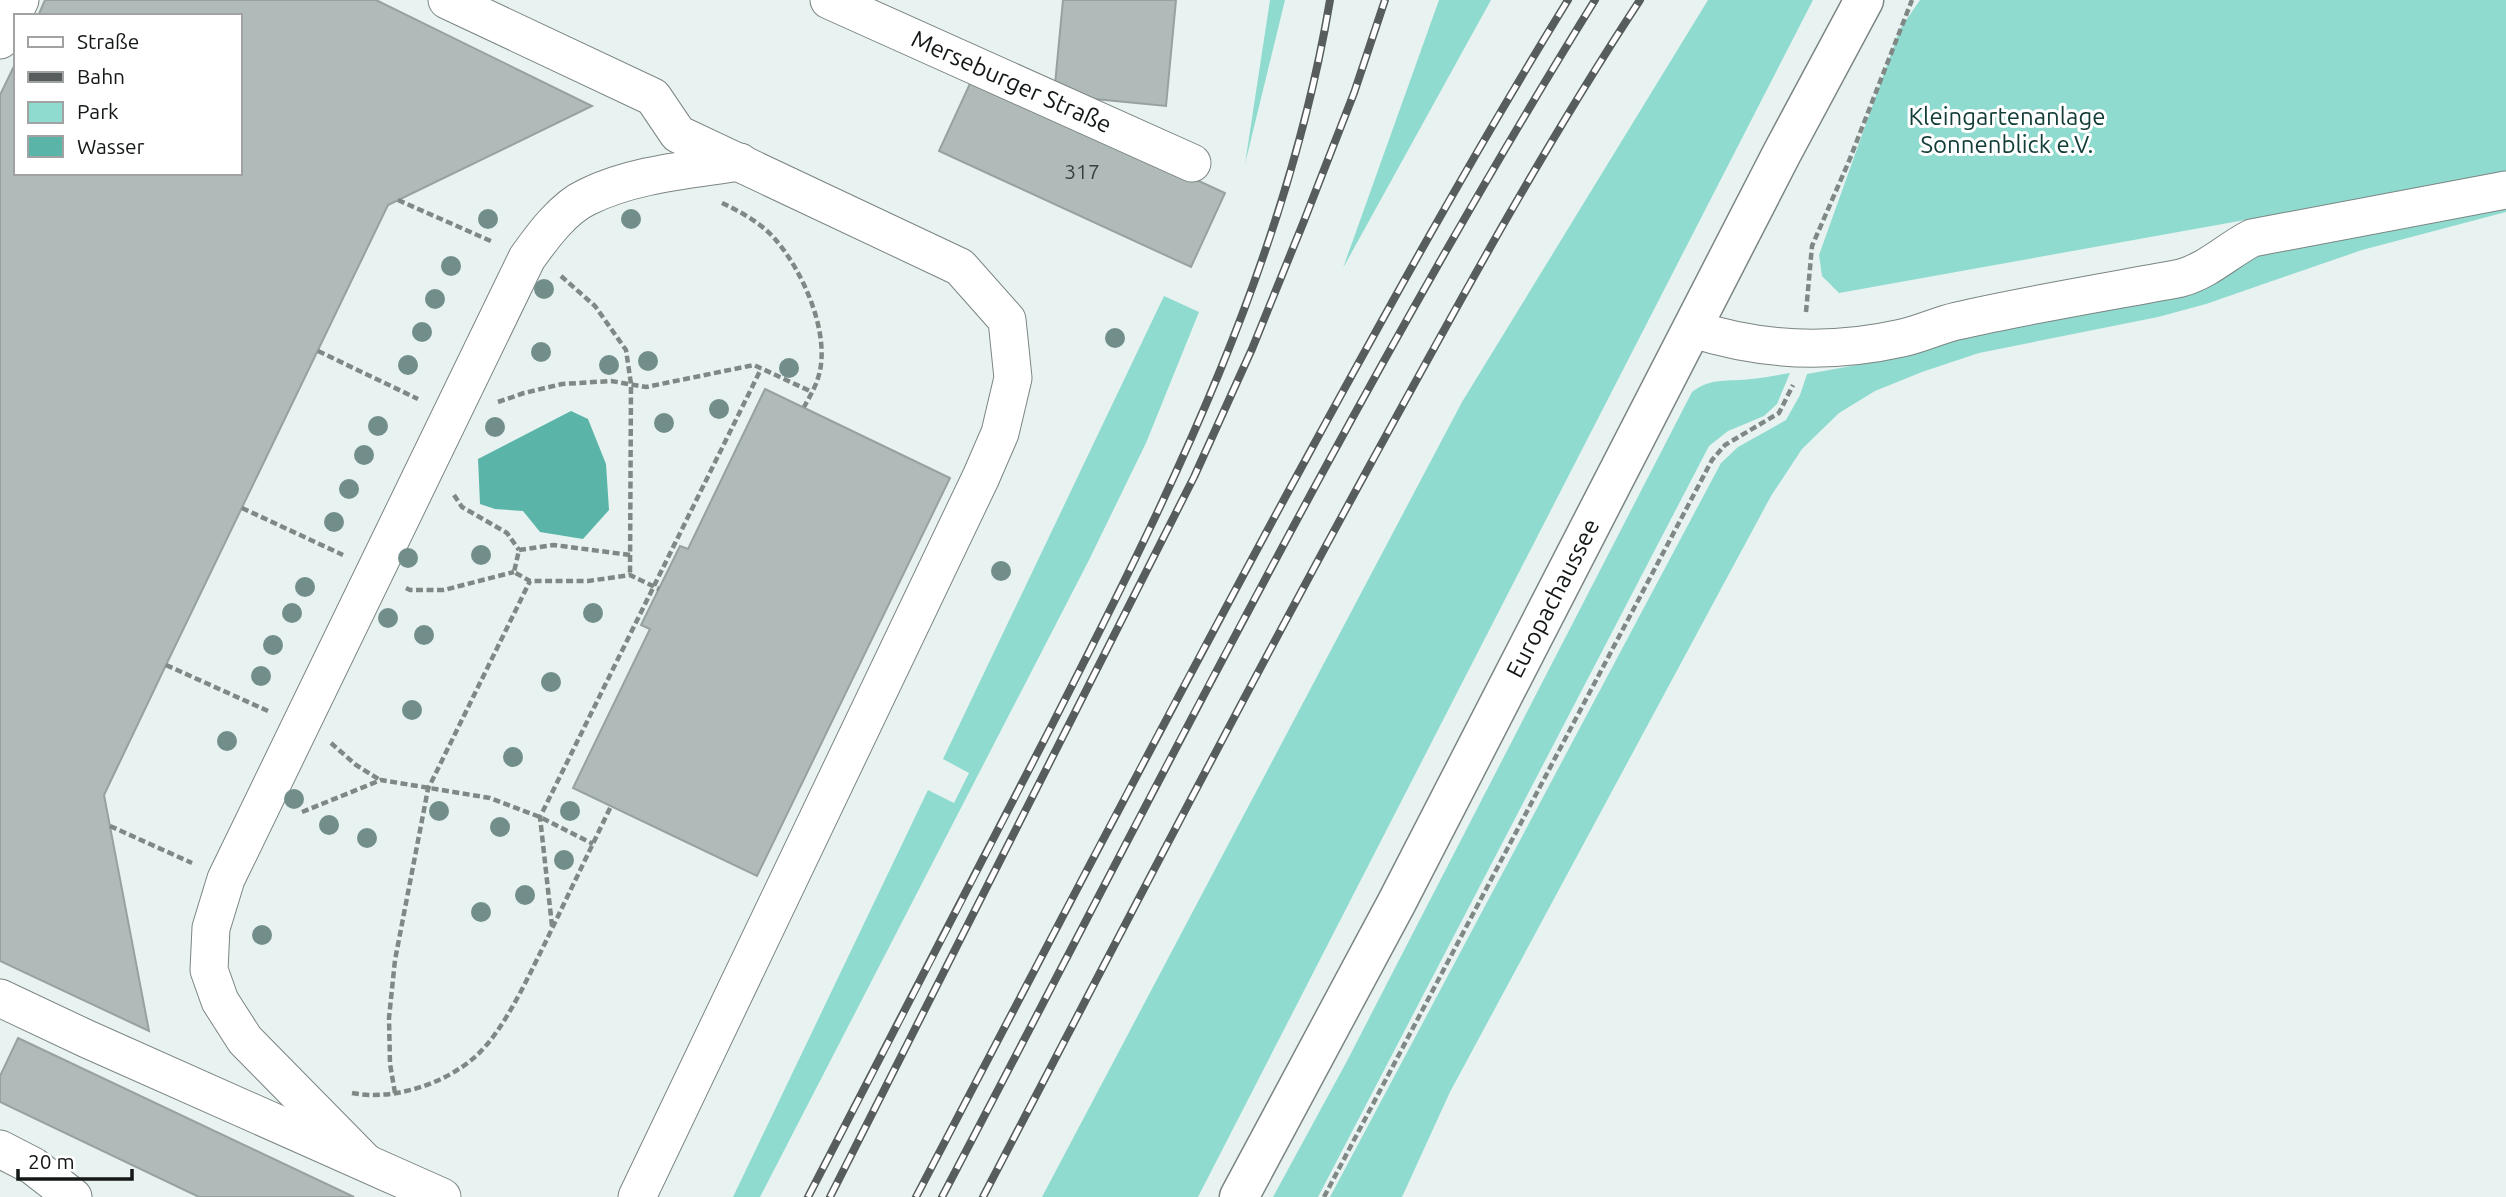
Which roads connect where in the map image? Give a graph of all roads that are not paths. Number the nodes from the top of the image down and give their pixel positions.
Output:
1 (20, 0) edge
2 (447, 0) edge
3 (829, 0) edge
4 (1864, 0) edge
5 (0, 40) edge
6 (740, 162) junction
7 (1192, 163) dead end
8 (2506, 190) edge
9 (1693, 329) junction
10 (0, 998) edge
11 (0, 1149) edge
12 (365, 1162) junction
13 (73, 1197) edge
14 (442, 1197) edge
15 (637, 1197) edge
16 (1239, 1197) edge

1 - 5 lane
2 - 6 lane
3 - 7 lane, Merseburger Straße
4 - 9 main road, Europachaussee
6 - 12 lane
6 - 15 lane
8 - 9 lane
9 - 16 main road, Europachaussee
10 - 12 lane
11 - 13 lane
12 - 14 lane

